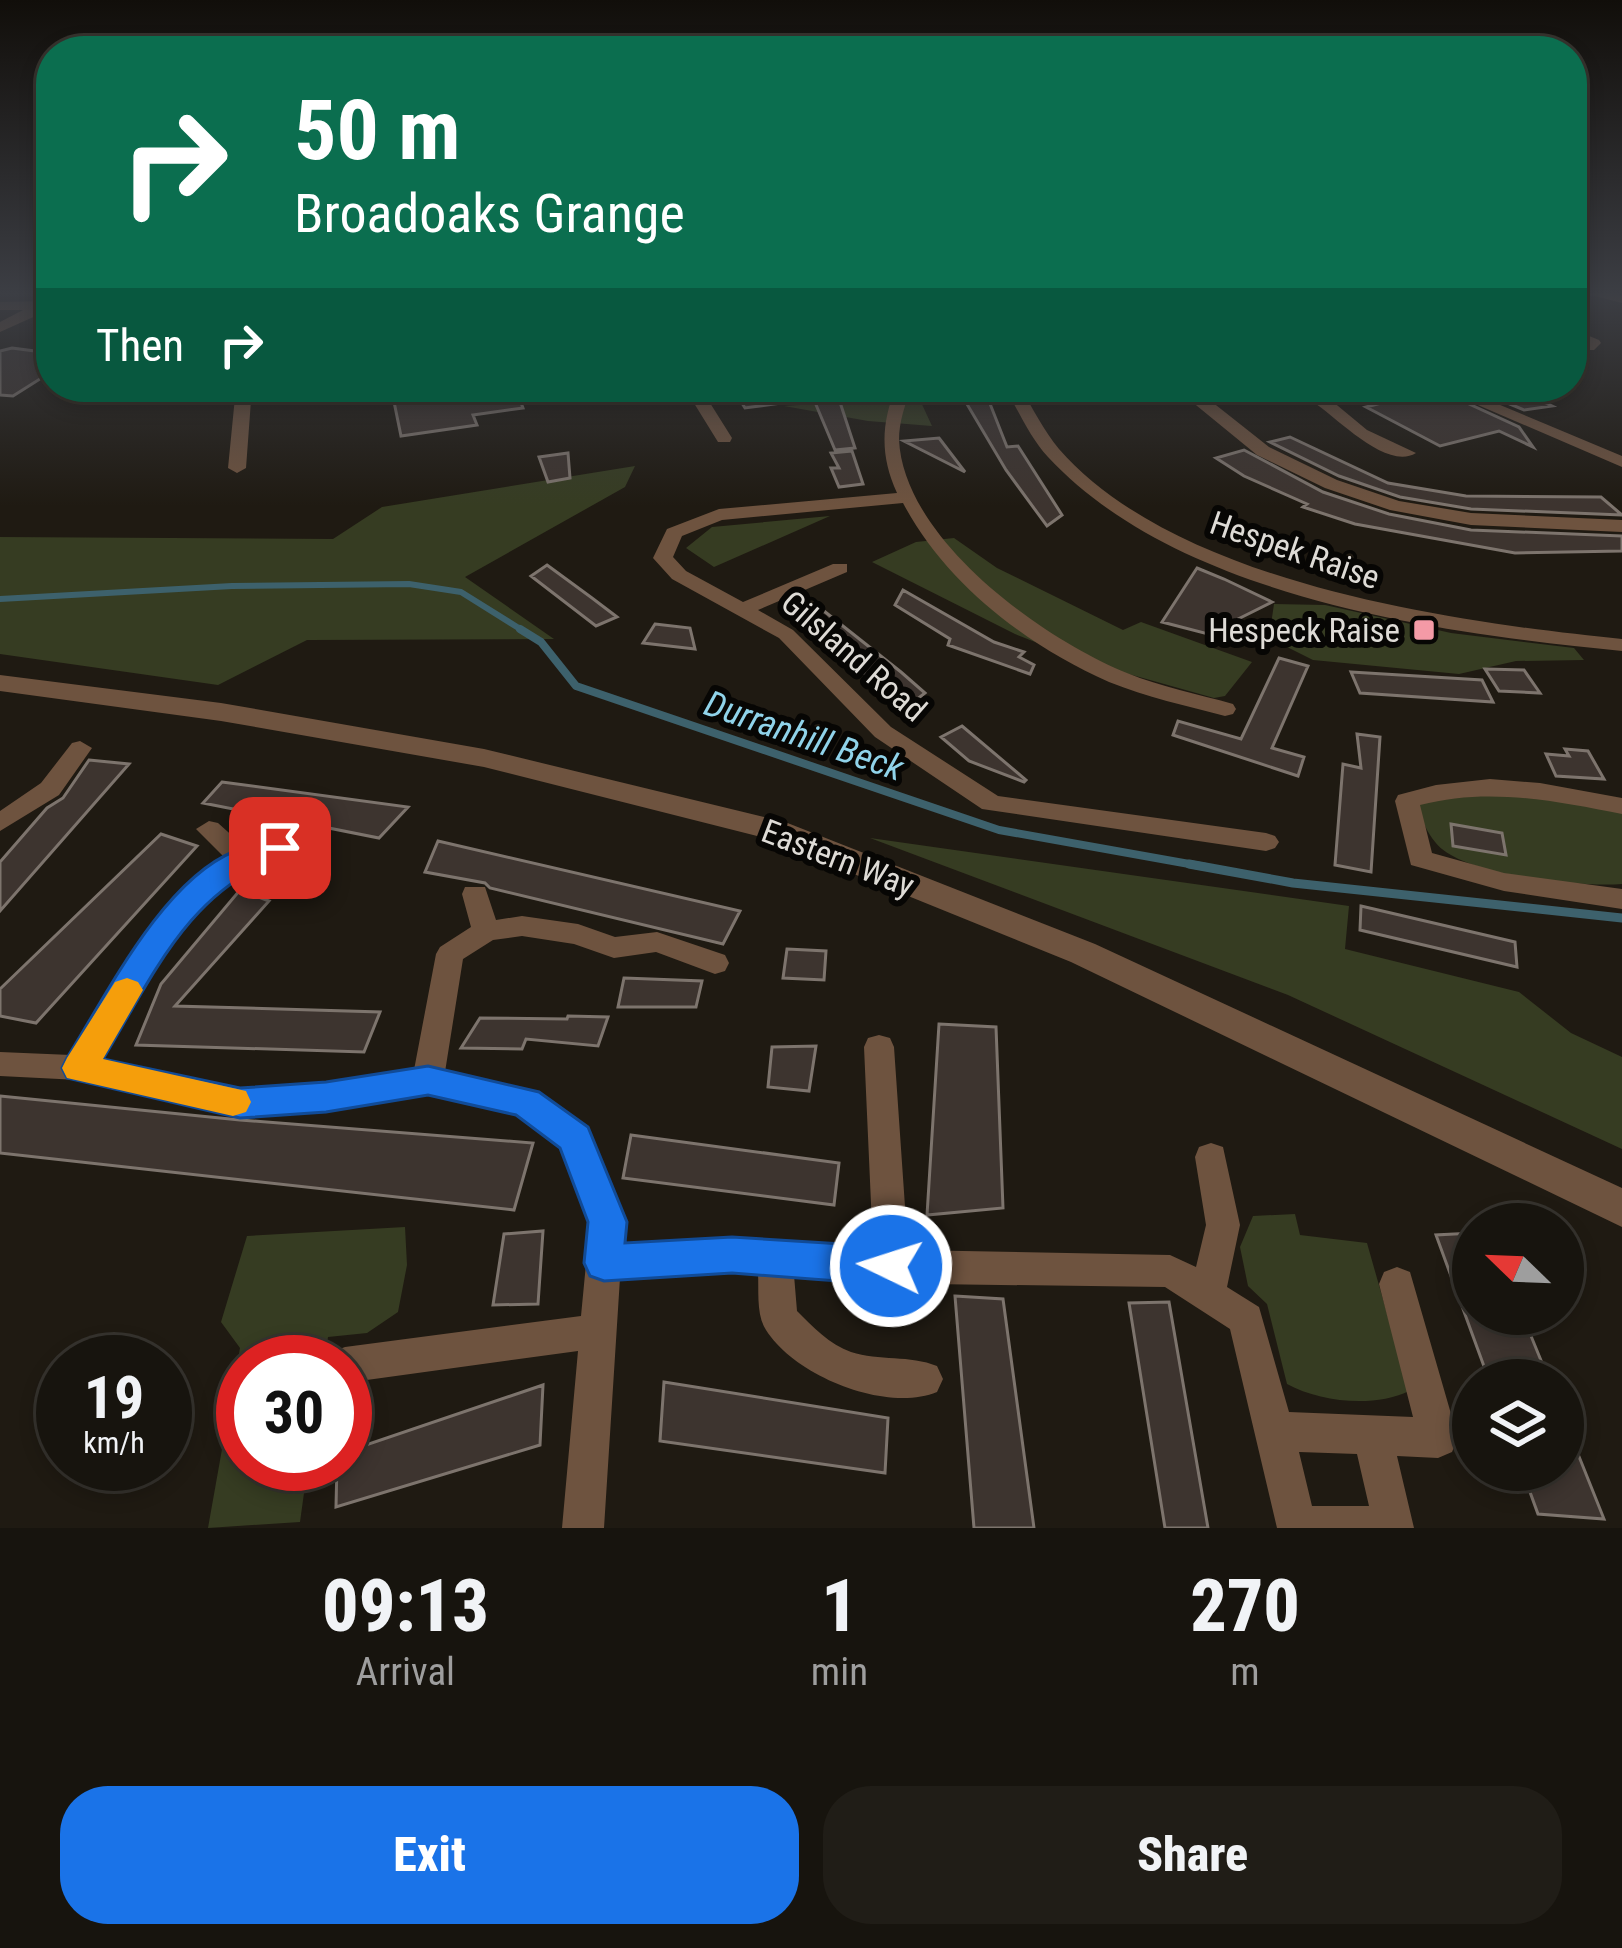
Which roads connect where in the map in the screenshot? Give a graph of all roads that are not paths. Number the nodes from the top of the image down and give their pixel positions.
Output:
1 (243, 402) edge
2 (701, 402) edge
3 (898, 402) edge
4 (1021, 402) edge
5 (1202, 402) edge
6 (1323, 402) edge
7 (1480, 402) edge
8 (724, 438) dead end
9 (1407, 453) dead end
10 (1622, 462) edge
11 (237, 468) dead end
12 (909, 497) junction
13 (1622, 526) edge
14 (840, 568) dead end
15 (746, 608) junction
16 (1622, 645) edge
17 (0, 683) edge
18 (1225, 709) dead end
19 (80, 748) dead end
20 (1622, 806) edge
21 (0, 823) edge
22 (209, 829) dead end
23 (317, 837) dead end
24 (1266, 842) dead end
25 (242, 859) junction
26 (475, 894) dead end
27 (1622, 899) edge
28 (486, 932) junction
29 (715, 963) dead end
30 (879, 1047) dead end
31 (0, 1064) edge
32 (79, 1068) junction
33 (428, 1081) junction
34 (1211, 1157) dead end
35 (1622, 1208) edge
36 (776, 1258) junction
37 (604, 1263) junction
38 (891, 1266) junction
39 (1397, 1284) dead end
40 (1208, 1294) junction
41 (599, 1330) junction
42 (372, 1361) edge
43 (924, 1379) dead end
44 (1274, 1431) junction
45 (1372, 1436) junction
46 (583, 1528) edge

1 - 11 street
2 - 8 street
3 - 12 street
4 - 16 street, Hespek Raise
5 - 13 street
6 - 9 street
7 - 10 street
12 - 15 street, Gilsland Road
12 - 18 street
14 - 15 street
15 - 24 street, Gilsland Road
17 - 35 street, Eastern Way
19 - 21 street
20 - 27 street
22 - 25 street
23 - 25 street
25 - 32 street
26 - 28 street
28 - 29 street
28 - 33 street
30 - 38 street
31 - 32 street
32 - 33 street
33 - 37 street
34 - 40 street
36 - 37 street
36 - 38 street
36 - 43 street
37 - 41 street
38 - 40 street
39 - 45 street
40 - 44 street
41 - 42 street
41 - 46 street
44 - 45 street
44 - 45 street

